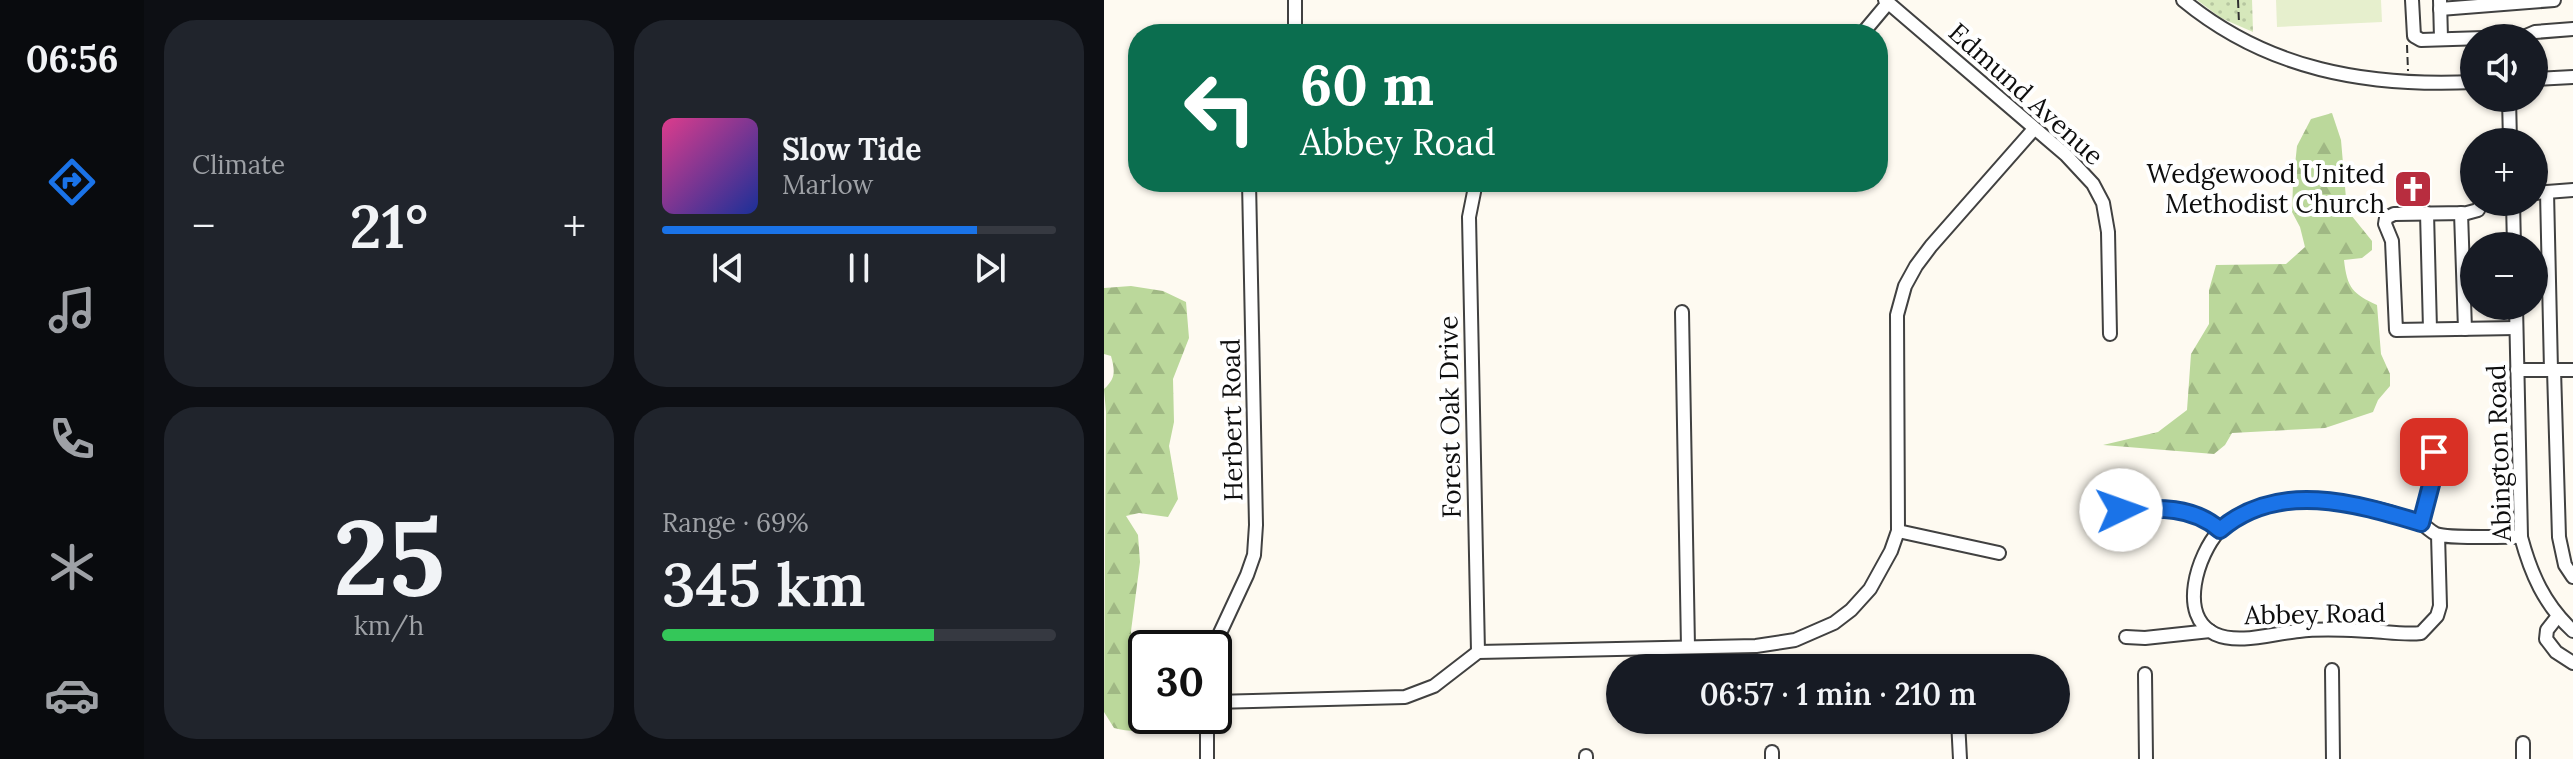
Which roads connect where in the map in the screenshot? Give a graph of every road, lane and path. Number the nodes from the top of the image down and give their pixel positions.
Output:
1 (1295, 0) edge
2 (2238, 0) edge
3 (2412, 0) edge
4 (2554, 0) edge
5 (1887, 2) edge
6 (2190, 2) edge
7 (2440, 4) edge
8 (1295, 24) edge
9 (1870, 24) edge
10 (2573, 29) edge
11 (2548, 31) edge
12 (2239, 37) junction
13 (2441, 38) junction
14 (2460, 38) edge
15 (2573, 77) edge
16 (2548, 78) edge
17 (2460, 82) edge
18 (2034, 129) junction
19 (2573, 190) edge
20 (1249, 192) edge
21 (1474, 192) edge
22 (2548, 192) edge
23 (2427, 213) junction
24 (2460, 213) edge
25 (2461, 216) edge
26 (2543, 216) edge
27 (1682, 312) dead end
28 (2516, 320) edge
29 (2516, 328) junction
30 (2430, 329) junction
31 (2465, 329) junction
32 (2110, 334) dead end
33 (2517, 370) junction
34 (2553, 370) junction
35 (2573, 370) edge
36 (2434, 452) dead end
37 (2557, 483) junction
38 (2573, 483) edge
39 (2121, 510) dead end
40 (2421, 523) junction
41 (2220, 530) junction
42 (1898, 531) junction
43 (2438, 535) junction
44 (2521, 537) junction
45 (1999, 553) dead end
46 (2573, 577) edge
47 (2558, 616) junction
48 (1221, 630) edge
49 (2210, 631) junction
50 (2573, 631) edge
51 (2126, 637) dead end
52 (1688, 647) junction
53 (1478, 652) junction
54 (2573, 663) edge
55 (2332, 670) dead end
56 (2145, 674) dead end
57 (1232, 702) edge
58 (1207, 734) edge
59 (1959, 734) edge
60 (2523, 743) dead end
61 (1207, 759) edge
62 (1960, 759) edge
63 (2146, 759) edge
64 (2333, 759) edge
65 (2523, 759) edge

1 - 8 street
2 - 12 path
3 - 13 street
4 - 7 street
5 - 9 street
5 - 18 street, Edmund Avenue
6 - 12 street
7 - 13 street
10 - 11 street
12 - 17 street
13 - 14 street
15 - 16 street
18 - 32 street, Edmund Avenue
18 - 42 street
19 - 22 street
20 - 48 street, Herbert Road
21 - 53 street, Forest Oak Drive
23 - 24 street
23 - 30 street
23 - 30 street
25 - 31 street
26 - 34 street
27 - 52 street
28 - 29 street, Abington Road
29 - 31 street
29 - 33 street, Abington Road
30 - 31 street
33 - 34 street
33 - 44 street, Abington Road
34 - 35 street
34 - 37 street
36 - 40 street
37 - 38 street
37 - 46 street
39 - 41 street
40 - 41 street, Abbey Road
40 - 43 street, Abbey Road
41 - 49 street, Abbey Road
42 - 45 street
42 - 52 street
43 - 44 street
43 - 49 street, Abbey Road
44 - 47 street, Abington Road
47 - 50 street, Abington Road
47 - 54 street
49 - 51 street
52 - 53 street
53 - 57 street
55 - 64 street
56 - 63 street
58 - 61 street
59 - 62 street
60 - 65 street

